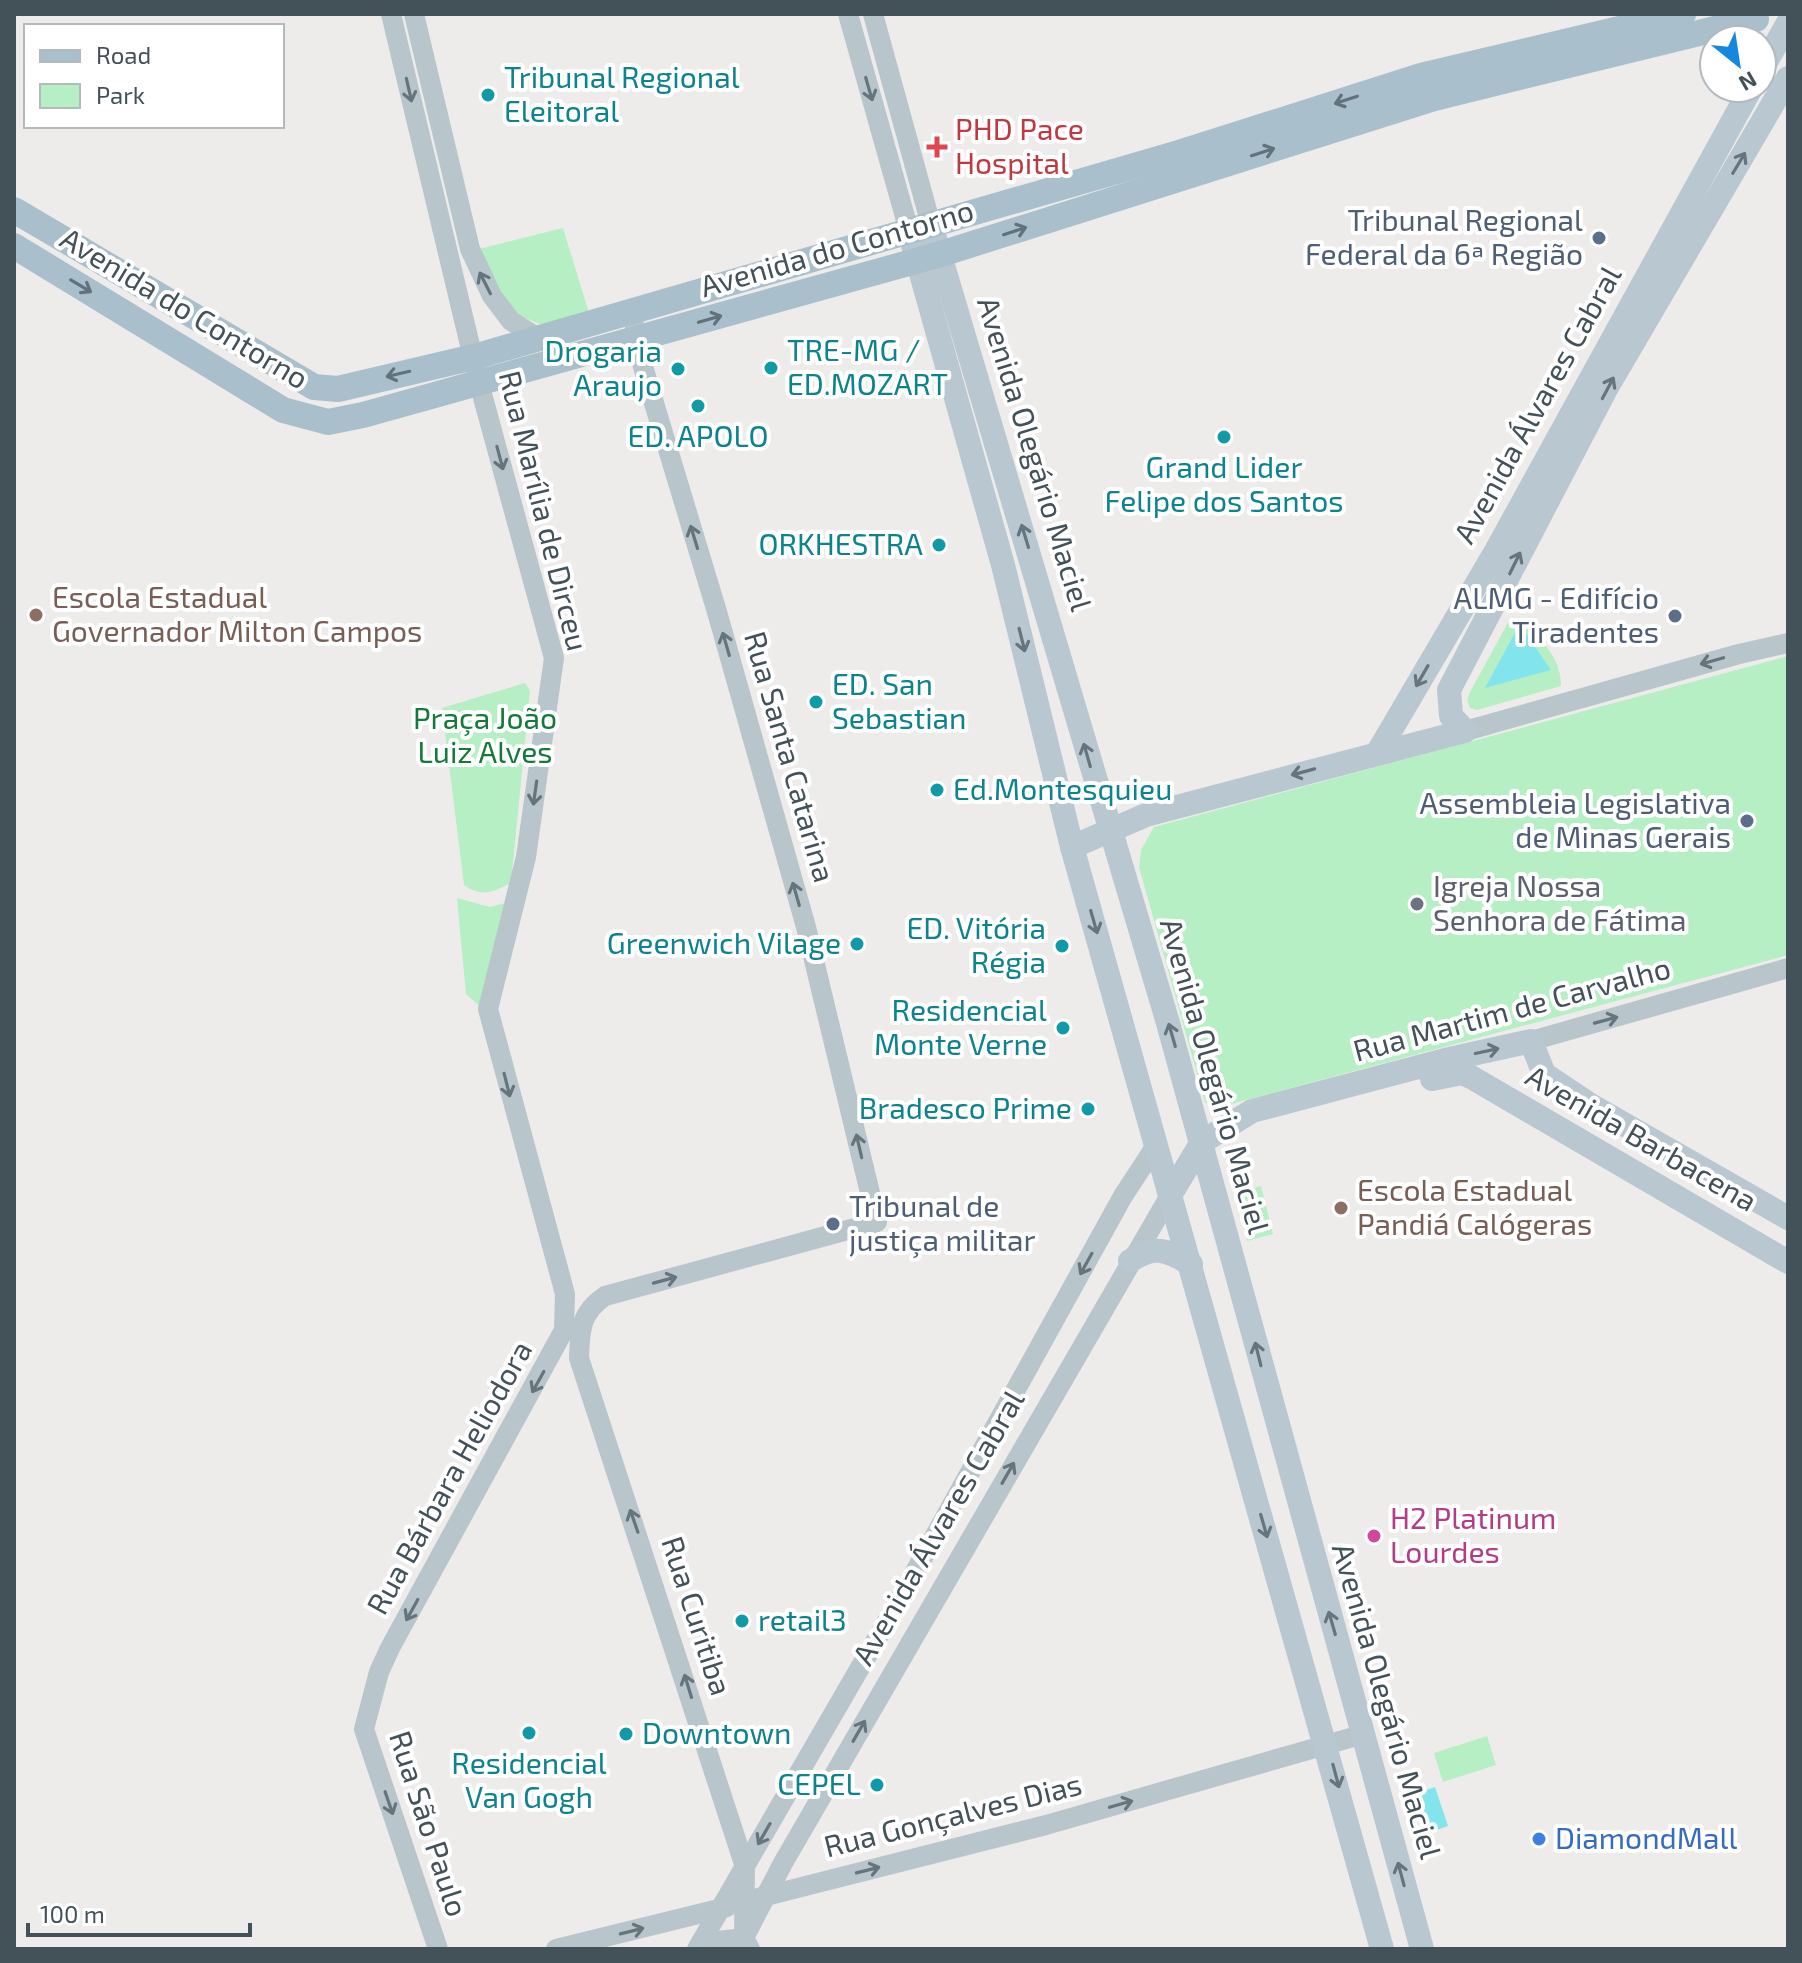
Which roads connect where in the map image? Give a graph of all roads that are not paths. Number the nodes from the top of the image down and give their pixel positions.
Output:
1 (391, 14) edge
2 (414, 14) edge
3 (848, 14) edge
4 (873, 14) edge
5 (1617, 14) edge
6 (1683, 14) edge
7 (1756, 19) dead end
8 (1698, 49) edge
9 (1788, 78) edge
10 (1427, 87) junction
11 (1742, 104) edge
12 (1694, 189) junction
13 (14, 210) edge
14 (920, 228) junction
15 (14, 246) edge
16 (930, 258) junction
17 (636, 311) junction
18 (1649, 315) junction
19 (538, 338) junction
20 (635, 340) junction
21 (474, 357) junction
22 (479, 383) junction
23 (1003, 565) junction
24 (1048, 611) junction
25 (1788, 643) edge
26 (1465, 731) junction
27 (1378, 752) junction
28 (1110, 829) junction
29 (1072, 847) junction
30 (1788, 968) edge
31 (1531, 1041) junction
32 (1462, 1073) joint
33 (1252, 1111) junction
34 (1601, 1111) junction
35 (1202, 1142) junction
36 (1582, 1142) junction
37 (1157, 1144) junction
38 (1724, 1181) junction
39 (1172, 1192) junction
40 (1704, 1213) junction
41 (1788, 1218) edge
42 (1788, 1225) edge
43 (1781, 1258) edge
44 (1130, 1261) junction
45 (1191, 1264) junction
46 (592, 1305) joint
47 (567, 1311) joint
48 (557, 1347) junction
49 (579, 1358) junction
50 (379, 1672) joint
51 (1364, 1734) junction
52 (1327, 1743) junction
53 (745, 1867) junction
54 (755, 1898) junction
55 (721, 1909) junction
56 (744, 1945) edge
57 (699, 1946) edge
58 (438, 1949) edge
59 (556, 1949) edge
60 (1382, 1949) edge
61 (1422, 1949) edge

1 -> 21 street, Rua Marília de Dirceu
19 -> 2 street
3 -> 14 street
4 - 14 street
5 - 10 main road
6 - 10 main road, Avenida do Contorno
7 - 10 main road, Avenida do Contorno
8 - 10 main road
18 -> 9 main road, Avenida Álvares Cabral
10 -> 14 main road, Avenida do Contorno
16 -> 10 main road, Avenida do Contorno
11 - 12 main road, Avenida Álvares Cabral
12 - 18 main road
12 -> 27 main road, Avenida Álvares Cabral
21 -> 13 main road, Avenida do Contorno
14 - 16 main road, Avenida Olegário Maciel
14 - 17 main road, Avenida do Contorno
15 -> 22 main road, Avenida do Contorno
20 -> 16 main road, Avenida do Contorno
16 - 23 main road, Avenida Olegário Maciel
24 -> 16 main road, Avenida Olegário Maciel
17 - 19 main road, Avenida do Contorno
17 - 20 street, Rua Santa Catarina
26 -> 18 main road, Avenida Álvares Cabral
19 - 21 main road, Avenida do Contorno
20 - 22 main road, Avenida do Contorno
46 -> 20 street, Rua Santa Catarina
21 - 22 street, Rua Marília de Dirceu
22 -> 47 street, Rua Marília de Dirceu
23 - 24 main road
23 -> 29 main road, Avenida Olegário Maciel
28 -> 24 main road, Avenida Olegário Maciel
25 -> 26 street
26 - 27 main road
27 -> 28 main road
28 - 29 main road
35 -> 28 main road, Avenida Olegário Maciel
29 -> 37 main road, Avenida Olegário Maciel
31 -> 30 street, Rua Martim de Carvalho
33 -> 31 main road, Rua Martim de Carvalho
31 - 34 main road, Avenida Barbacena
32 - 33 main road, Rua Martim de Carvalho
32 - 36 main road, Avenida Barbacena
33 - 35 main road, Rua Martim de Carvalho
34 - 36 main road
34 - 38 main road, Avenida Barbacena
35 - 39 main road, Avenida Álvares Cabral
51 -> 35 main road, Avenida Olegário Maciel
36 - 40 main road, Avenida Barbacena
37 - 39 main road, Avenida Olegário Maciel
37 -> 53 street, Avenida Álvares Cabral
38 - 40 main road
38 - 41 main road, Avenida Barbacena
39 - 44 street, Avenida Álvares Cabral
39 - 45 main road, Avenida Olegário Maciel
40 - 43 main road, Avenida Barbacena
42 - 43 main road
44 - 45 main road
54 -> 44 street, Avenida Álvares Cabral
45 -> 52 main road, Avenida Olegário Maciel
46 - 49 street, Rua Curitiba
47 - 48 street, Rua Bárbara Heliodora
48 - 49 street
48 -> 50 street, Rua Bárbara Heliodora
53 -> 49 street, Rua Curitiba
50 -> 58 street, Rua São Paulo
51 - 52 street, Rua Gonçalves Dias
61 -> 51 main road, Avenida Olegário Maciel
54 -> 52 street, Rua Gonçalves Dias
52 -> 60 main road, Avenida Olegário Maciel
53 - 54 street, Rua Curitiba
53 - 55 street, Avenida Álvares Cabral
54 - 55 street, Rua Gonçalves Dias
54 - 56 street, Avenida Álvares Cabral
55 - 57 street, Avenida Álvares Cabral
59 -> 55 street, Rua Gonçalves Dias
56 - 57 street

